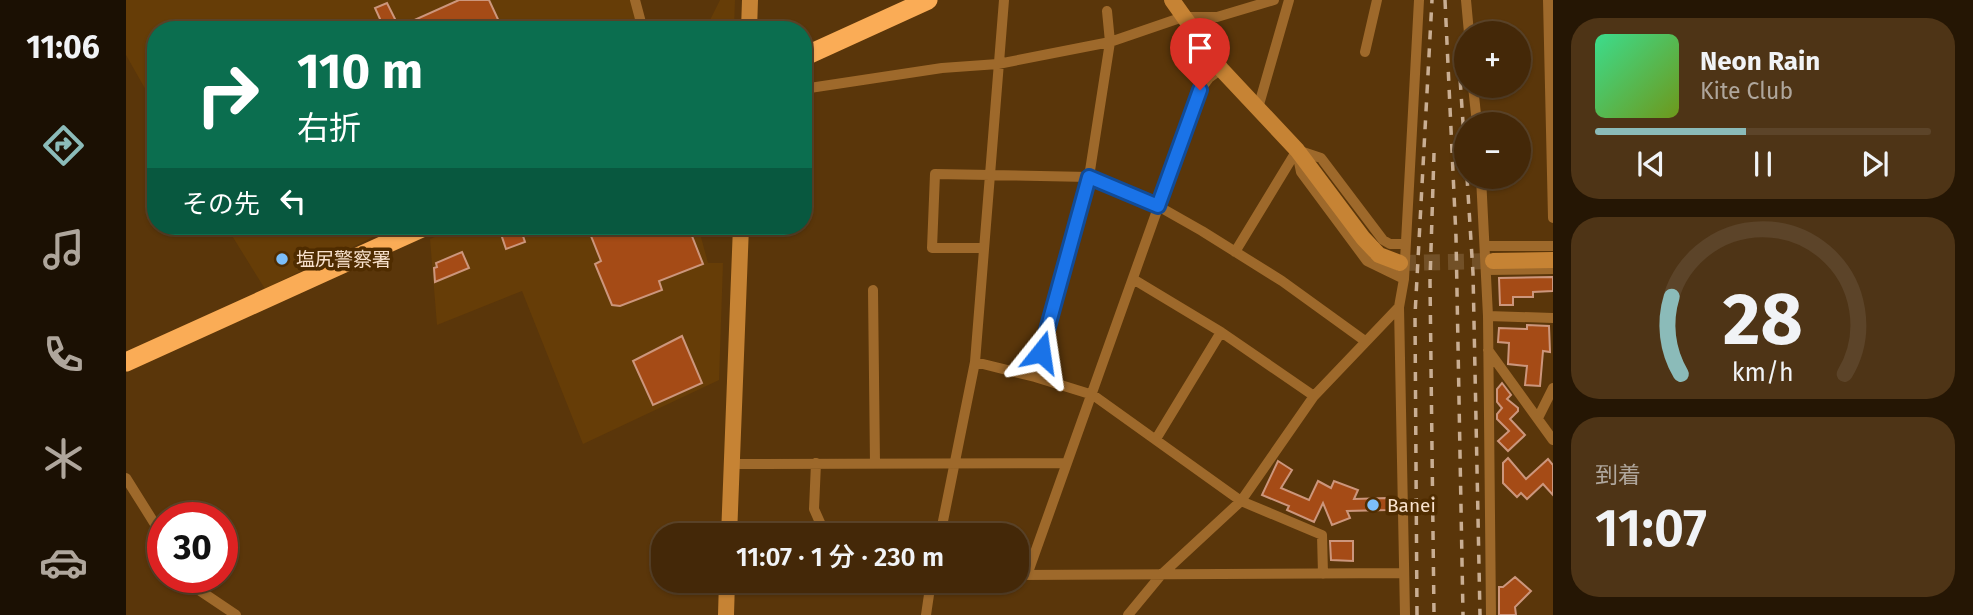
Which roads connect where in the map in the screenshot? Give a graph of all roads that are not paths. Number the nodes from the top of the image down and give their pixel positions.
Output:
1 (635, 0) edge
2 (750, 0) edge
3 (928, 0) edge
4 (1004, 0) edge
5 (1172, 0) edge
6 (1275, 0) edge
7 (1289, 0) edge
8 (1377, 0) edge
9 (1419, 0) edge
10 (1466, 0) edge
11 (1548, 0) edge
12 (1107, 11) dead end
13 (1183, 17) junction
14 (641, 21) edge
15 (749, 21) edge
16 (1468, 21) edge
17 (1110, 42) junction
18 (1365, 52) dead end
19 (812, 53) edge
20 (998, 64) junction
21 (1221, 69) junction
22 (812, 87) edge
23 (1258, 108) junction
24 (1552, 115) edge
25 (1297, 150) junction
26 (990, 174) junction
27 (1089, 177) junction
28 (1482, 189) edge
29 (1158, 206) junction
30 (1553, 218) edge
31 (406, 235) edge
32 (741, 235) edge
33 (1404, 244) junction
34 (1486, 246) junction
35 (1553, 246) edge
36 (984, 248) junction
37 (1235, 252) junction
38 (1553, 260) edge
39 (1490, 266) junction
40 (1553, 269) edge
41 (1402, 271) junction
42 (1133, 279) junction
43 (873, 290) dead end
44 (1399, 307) junction
45 (1488, 316) junction
46 (1553, 318) edge
47 (1221, 332) junction
48 (1365, 341) junction
49 (1488, 350) junction
50 (126, 362) edge
51 (975, 362) junction
52 (1035, 377) junction
53 (1553, 388) edge
54 (1093, 395) junction
55 (1314, 396) junction
56 (1538, 418) junction
57 (1156, 439) junction
58 (1553, 440) edge
59 (816, 463) junction
60 (1067, 463) junction
61 (732, 464) junction
62 (875, 464) junction
63 (955, 464) junction
64 (126, 478) edge
65 (1241, 501) junction
66 (147, 511) edge
67 (730, 523) edge
68 (820, 523) edge
69 (943, 523) edge
70 (1029, 558) edge
71 (1403, 573) junction
72 (1323, 574) junction
73 (1029, 575) edge
74 (1161, 575) junction
75 (204, 593) edge
76 (727, 593) edge
77 (929, 593) edge
78 (236, 615) edge
79 (726, 615) edge
80 (926, 615) edge
81 (1128, 615) edge
82 (1405, 615) edge
83 (1491, 615) edge

1 - 14 street
2 - 15 street
3 - 19 highway
4 - 20 street
5 - 13 street
6 - 13 street
7 - 23 street
8 - 18 street
9 - 33 street
10 - 16 street
11 - 24 street
12 - 17 street
13 - 17 street
13 - 21 street
17 - 20 street
17 - 27 street
20 - 22 street
20 - 26 street
21 - 23 street
21 - 29 street
23 - 25 street
24 - 30 street
25 - 33 street
25 - 37 street
25 - 41 street
26 - 27 street
26 - 36 street
26 - 36 street
27 - 29 street
27 - 52 street
28 - 34 street
29 - 37 street
29 - 42 street
31 - 50 highway
32 - 61 street
33 - 41 street
34 - 35 street
34 - 39 street
36 - 51 street
37 - 48 street
38 - 39 street
39 - 40 street
39 - 45 street
41 - 44 street
42 - 47 street
42 - 54 street
43 - 62 street
44 - 48 street
44 - 71 street
45 - 46 street
45 - 49 street
47 - 55 street
47 - 57 street
48 - 55 street
49 - 56 street
49 - 83 street
51 - 52 street
51 - 63 street
52 - 54 street
53 - 56 street
54 - 57 street
54 - 60 street
55 - 65 street
56 - 58 street
57 - 65 street
59 - 61 street
59 - 62 street
59 - 68 street
60 - 63 street
60 - 70 street
61 - 67 street
62 - 63 street
63 - 69 street
64 - 66 street
65 - 72 street
65 - 74 street
71 - 72 street
71 - 82 street
72 - 74 street
73 - 74 street
74 - 81 street
75 - 78 street
76 - 79 street
77 - 80 street

